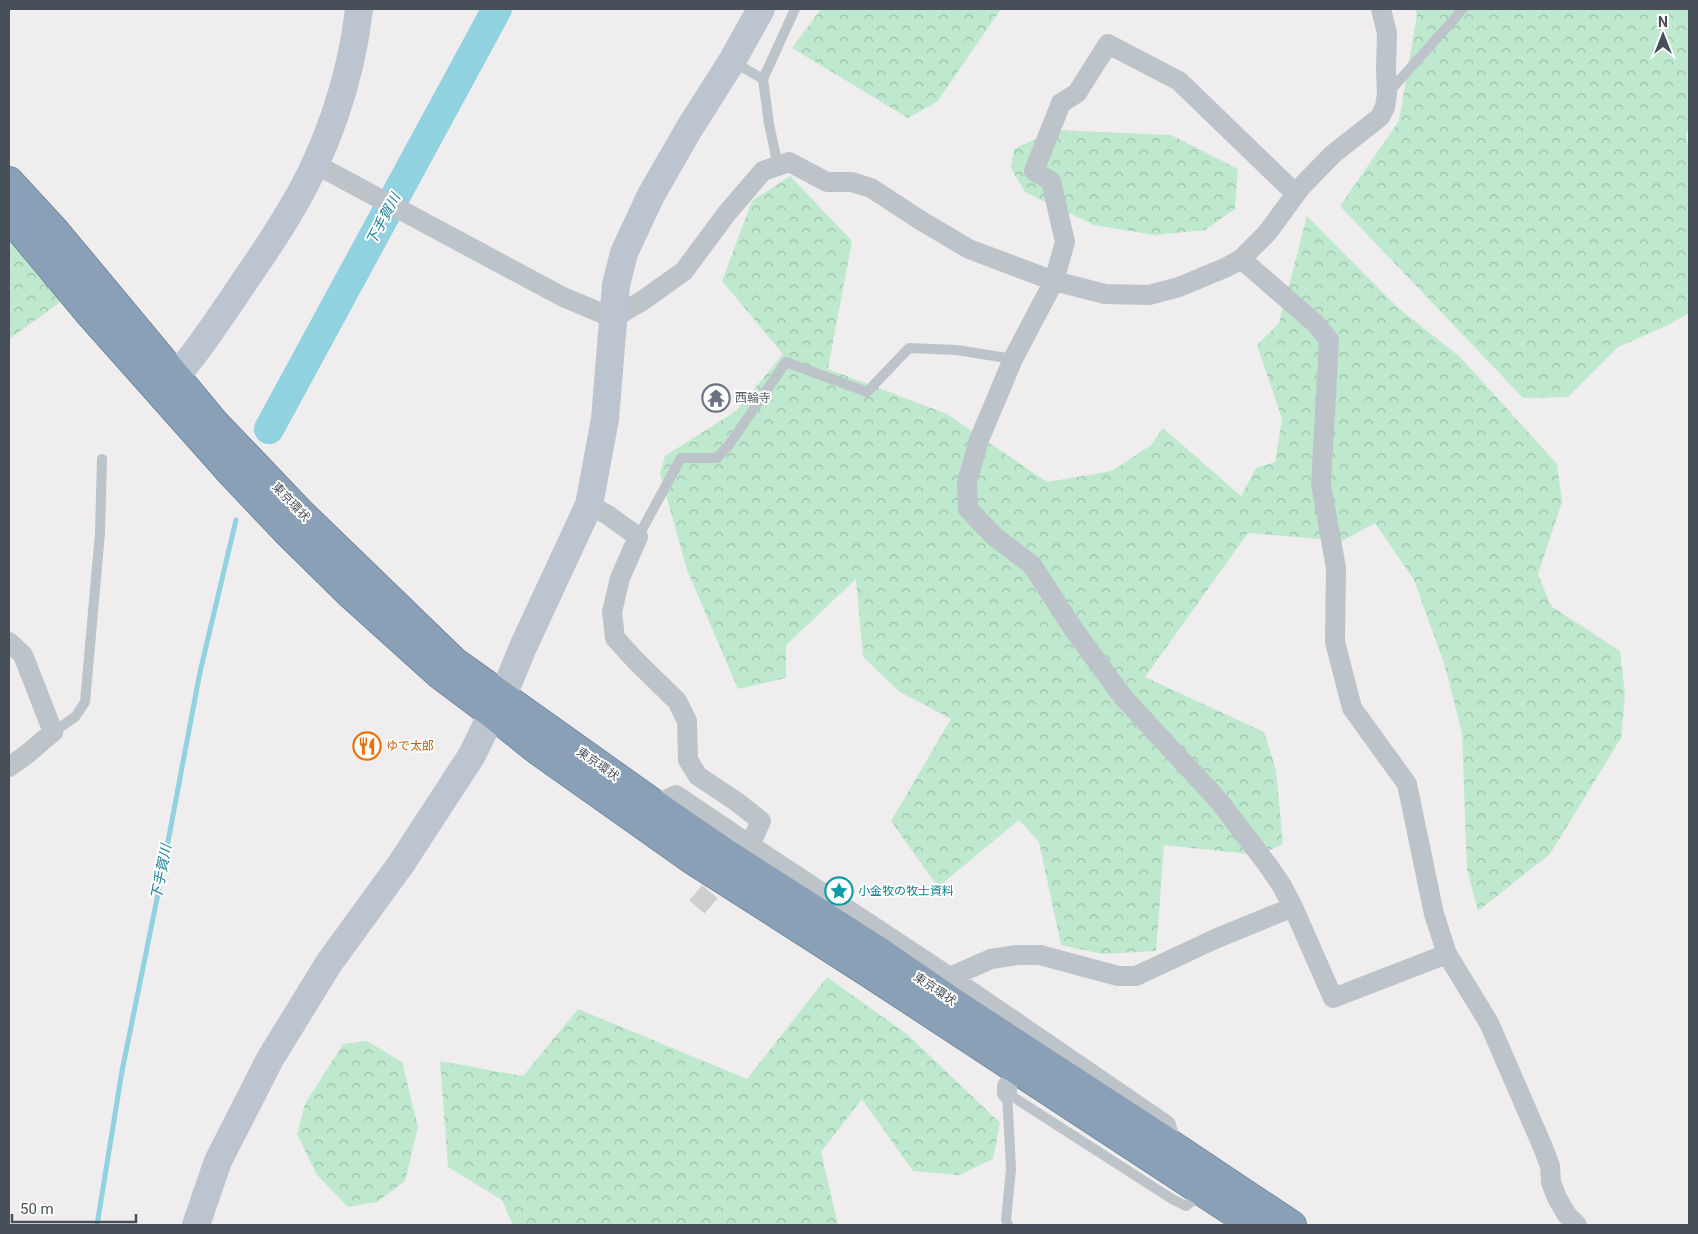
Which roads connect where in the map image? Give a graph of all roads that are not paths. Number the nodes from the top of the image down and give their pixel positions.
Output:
1 (359, 9) edge
2 (761, 9) edge
3 (795, 9) edge
4 (1382, 9) edge
5 (1463, 9) edge
6 (732, 61) junction
7 (763, 79) junction
8 (1387, 94) junction
9 (315, 164) junction
10 (778, 166) junction
11 (9, 180) edge
12 (1296, 194) junction
13 (9, 217) edge
14 (1241, 259) junction
15 (1054, 281) junction
16 (614, 318) junction
17 (1013, 358) junction
18 (168, 385) junction
19 (102, 459) dead end
20 (589, 505) junction
21 (638, 537) junction
22 (9, 642) edge
23 (497, 705) junction
24 (53, 732) junction
25 (9, 767) edge
26 (656, 805) junction
27 (750, 846) junction
28 (1293, 907) junction
29 (1447, 954) junction
30 (872, 961) junction
31 (950, 977) junction
32 (1168, 1151) junction
33 (1199, 1190) junction
34 (196, 1225) edge
35 (1008, 1225) edge
36 (1253, 1225) edge
37 (1292, 1225) edge
38 (1577, 1225) edge

1 - 9 street
2 - 6 street
3 - 7 lane
4 - 8 street
5 - 8 lane
6 - 7 lane
6 - 16 street
7 - 10 lane
8 - 12 street
9 - 16 street
9 - 18 street
10 - 15 street
10 - 16 street
11 - 18 highway, 東京環状
12 - 14 street
12 - 15 street
13 - 18 highway, 東京環状
14 - 15 street
14 - 29 street
15 - 17 street
16 - 20 street
17 - 21 lane
17 - 28 street
18 - 23 highway, 東京環状
19 - 24 lane
20 - 21 street
20 - 23 street
21 - 27 street
22 - 24 street
23 - 26 highway, 東京環状
23 - 30 highway, 東京環状
23 - 34 street
24 - 25 street
26 - 27 street
26 - 30 highway, 東京環状
27 - 31 street
28 - 29 street
28 - 31 street
29 - 38 street
30 - 32 highway, 東京環状
31 - 32 street
32 - 33 highway, 東京環状
32 - 37 highway, 東京環状
33 - 35 lane
33 - 36 highway, 東京環状

